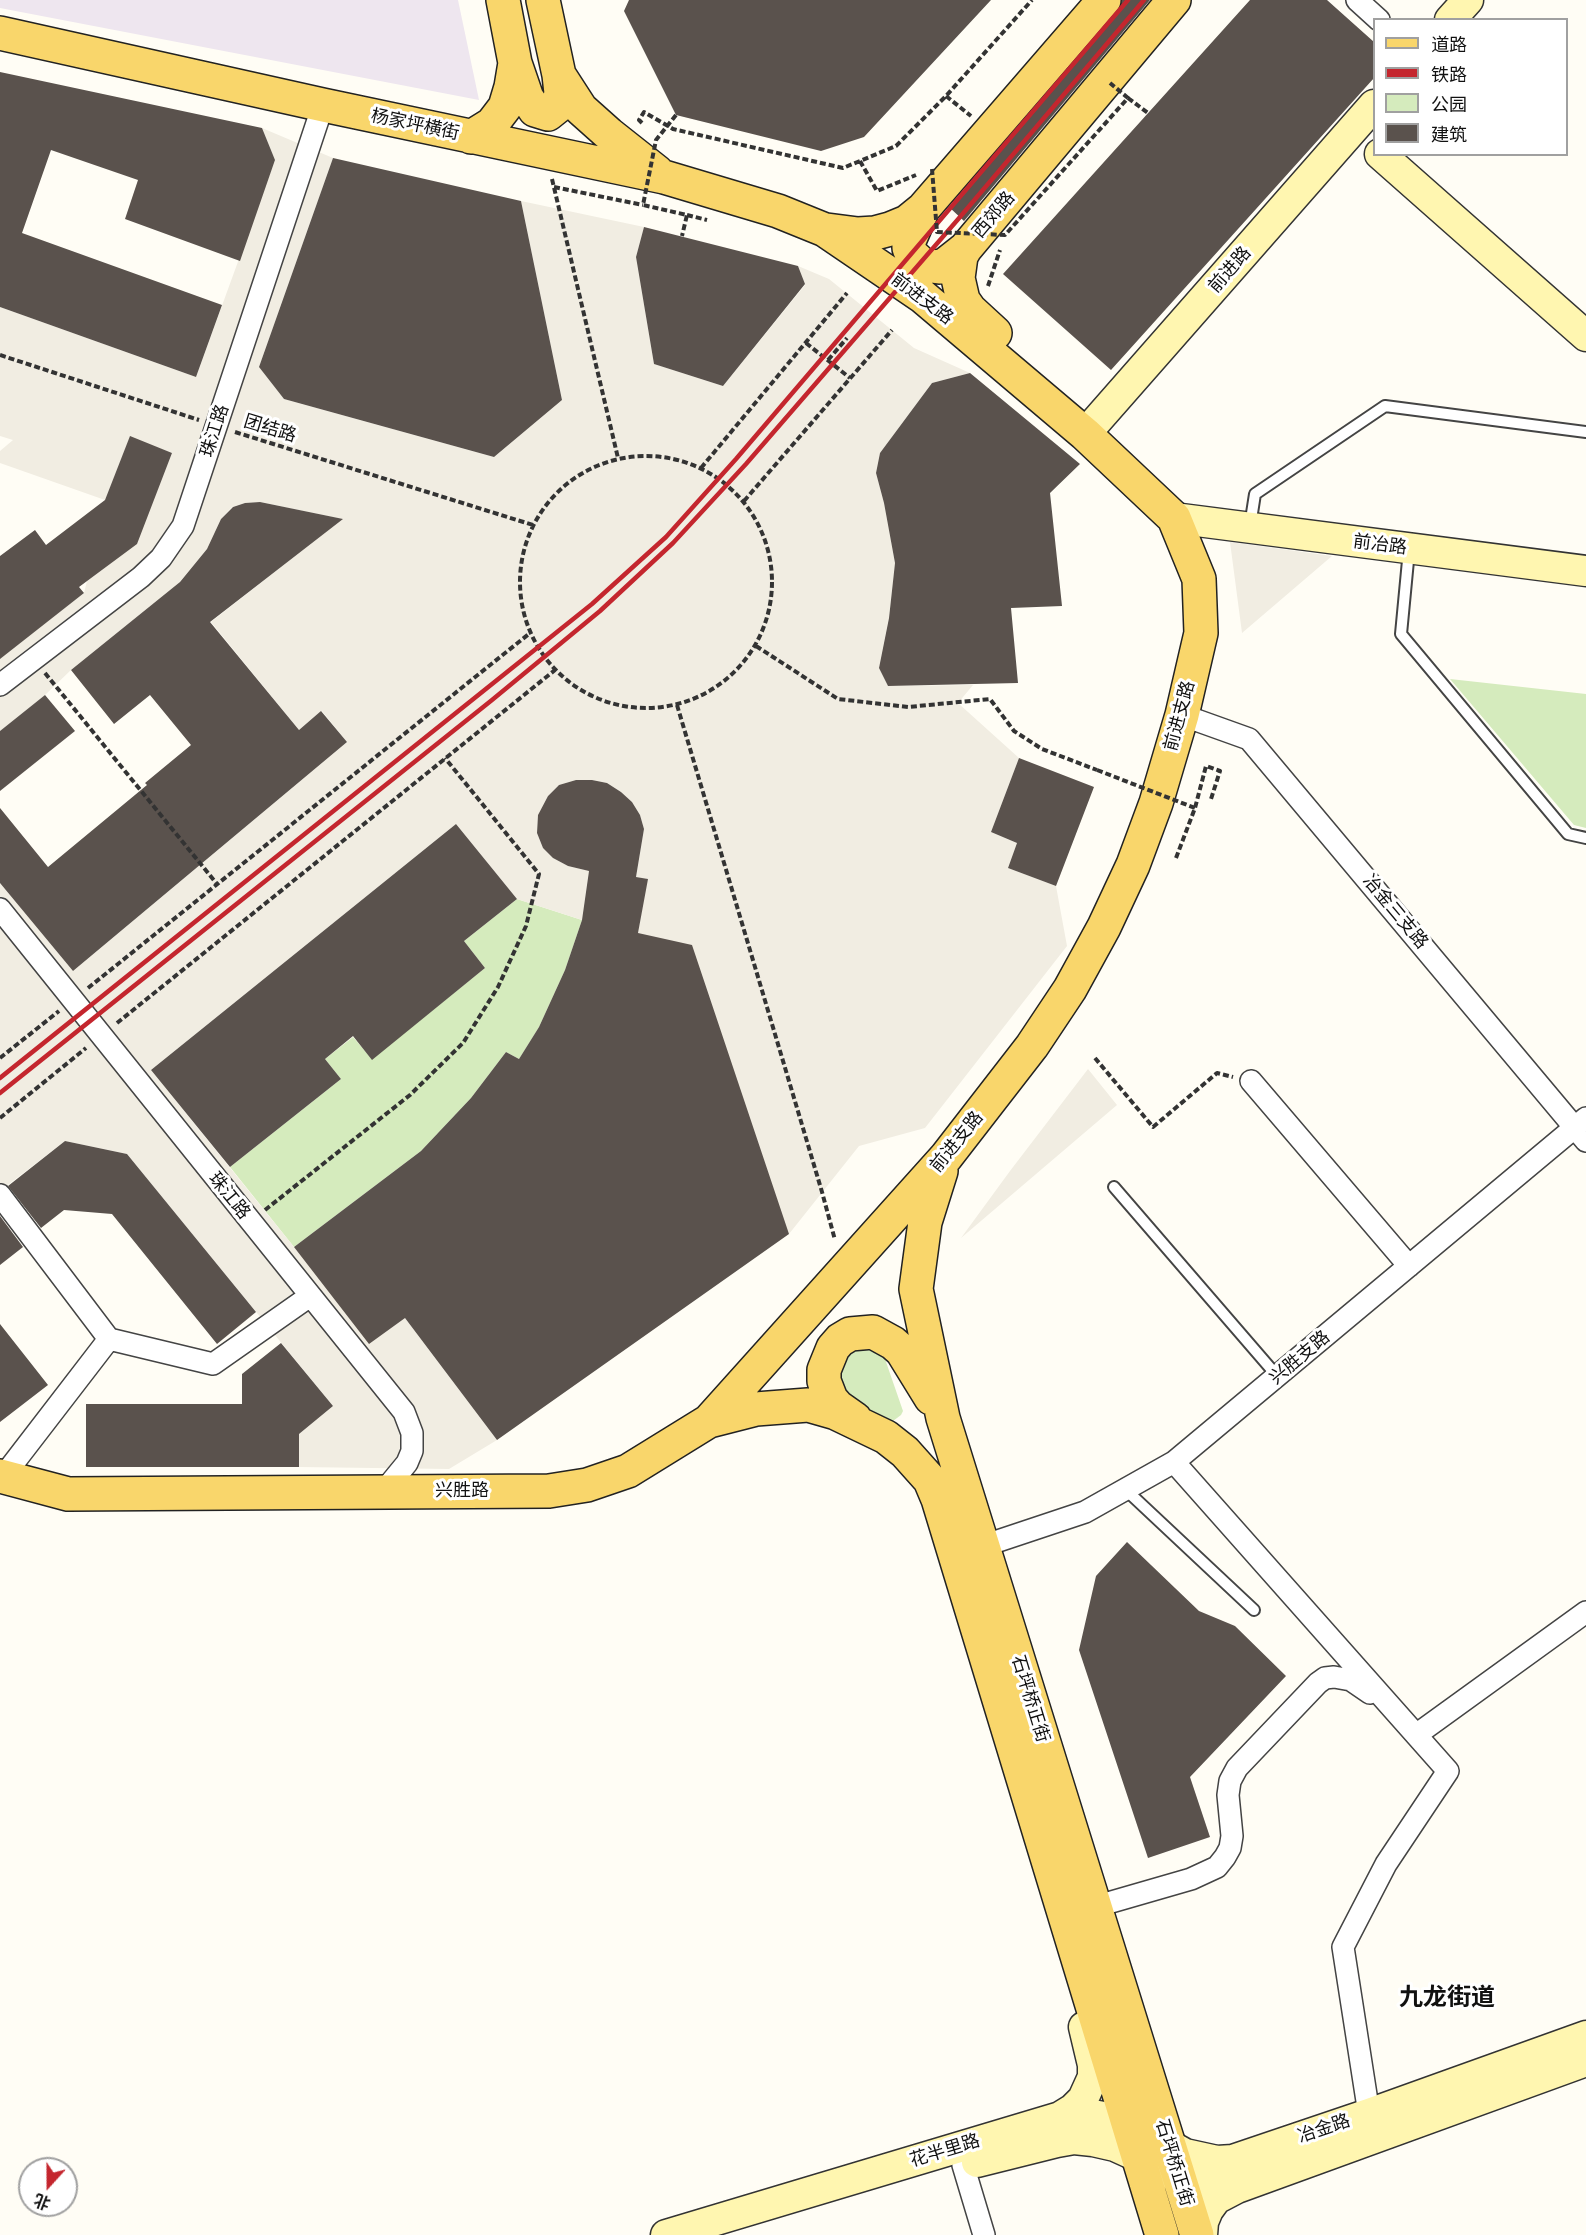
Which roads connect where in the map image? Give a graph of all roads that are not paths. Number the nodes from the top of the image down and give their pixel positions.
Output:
1 (503, 0) edge
2 (543, 0) edge
3 (1104, 0) edge
4 (1174, 0) edge
5 (1357, 0) edge
6 (1468, 0) edge
7 (1377, 18) edge
8 (1452, 18) edge
9 (0, 33) edge
10 (515, 63) junction
11 (559, 75) junction
12 (322, 105) junction
13 (1373, 108) edge
14 (471, 137) junction
15 (1364, 140) edge
16 (1382, 156) edge
17 (664, 177) junction
18 (923, 209) junction
19 (825, 230) junction
20 (965, 249) junction
21 (1586, 336) edge
22 (1586, 432) edge
23 (1085, 434) junction
24 (1174, 518) junction
25 (1249, 529) junction
26 (1410, 549) junction
27 (1586, 571) edge
28 (0, 685) edge
29 (1182, 715) junction
30 (1586, 838) edge
31 (0, 909) edge
32 (1251, 1081) dead end
33 (1582, 1129) edge
34 (946, 1157) junction
35 (1114, 1187) dead end
36 (0, 1195) edge
37 (1409, 1266) junction
38 (843, 1273) joint
39 (310, 1296) junction
40 (109, 1340) junction
41 (1278, 1377) junction
42 (943, 1418) junction
43 (709, 1421) junction
44 (863, 1425) junction
45 (1174, 1462) junction
46 (1, 1477) edge
47 (1125, 1489) junction
48 (384, 1491) junction
49 (983, 1546) junction
50 (1254, 1610) dead end
51 (1586, 1612) edge
52 (1389, 1704) junction
53 (1416, 1735) junction
54 (1094, 1907) junction
55 (1079, 1961) junction
56 (1586, 2036) edge
57 (1141, 2056) junction
58 (1586, 2061) edge
59 (1369, 2114) junction
60 (1126, 2121) junction
61 (1059, 2129) junction
62 (1168, 2145) junction
63 (1137, 2156) junction
64 (963, 2165) junction
65 (1235, 2174) junction
66 (1178, 2178) junction
67 (1161, 2231) edge
68 (666, 2235) edge
69 (736, 2235) edge
70 (984, 2235) edge
71 (1197, 2235) edge
72 (1202, 2235) edge

1 - 10 main road
2 - 11 main road
3 - 18 main road
4 - 20 main road, 西郊路
5 - 7 street
6 - 8 main road
9 - 12 main road, 杨家坪横街
10 - 11 main road
10 - 14 main road
11 - 17 main road
12 - 14 main road, 杨家坪横街
12 - 28 street, 珠江路
13 - 15 main road, 前进路
14 - 17 main road, 杨家坪横街
15 - 23 main road, 前进路
16 - 21 main road
17 - 19 main road, 杨家坪横街
18 - 19 main road
18 - 20 main road
19 - 23 main road, 前进支路
20 - 23 main road, 西郊路
22 - 25 lane
23 - 24 main road, 前进支路
24 - 25 main road, 前冶路
24 - 29 main road, 前进支路
25 - 26 main road, 前冶路
26 - 27 main road, 前冶路
26 - 30 lane
29 - 33 street, 冶金三支路
29 - 34 main road, 前进支路
31 - 39 street, 珠江路
32 - 37 street
33 - 37 street, 兴胜支路
34 - 38 main road, 前进支路
34 - 42 main road, 石坪桥正街
35 - 41 lane
36 - 40 street
37 - 41 street, 兴胜支路
38 - 43 main road, 兴胜路
39 - 40 street
39 - 48 street, 珠江路
40 - 46 street
41 - 45 street, 兴胜支路
42 - 44 main road
42 - 49 main road, 石坪桥正街
43 - 44 main road, 石坪桥正街
43 - 48 main road, 兴胜路
44 - 55 main road, 石坪桥正街
45 - 47 street, 兴胜支路
45 - 52 street
46 - 48 main road, 兴胜路
47 - 49 street, 兴胜支路
47 - 50 lane
49 - 54 main road, 石坪桥正街
51 - 53 street
52 - 53 street
52 - 54 street
53 - 59 street
54 - 57 main road, 石坪桥正街
55 - 60 main road, 石坪桥正街
55 - 61 main road, 花半里路
56 - 59 main road, 冶金路
57 - 60 main road
57 - 62 main road, 石坪桥正街
58 - 65 main road, 冶金路
59 - 65 main road, 冶金路
60 - 61 main road, 冶金路
60 - 62 main road, 冶金路
60 - 63 main road, 石坪桥正街
61 - 63 main road, 花半里路
61 - 64 main road, 花半里路
61 - 68 main road, 花半里路
62 - 65 main road, 冶金路
62 - 66 main road, 石坪桥正街
63 - 66 main road, 花半里路
63 - 67 main road, 石坪桥正街
64 - 69 main road, 花半里路
64 - 70 street
65 - 66 main road, 花半里路
65 - 72 main road, 冶金路
66 - 67 main road
66 - 71 main road, 石坪桥正街

